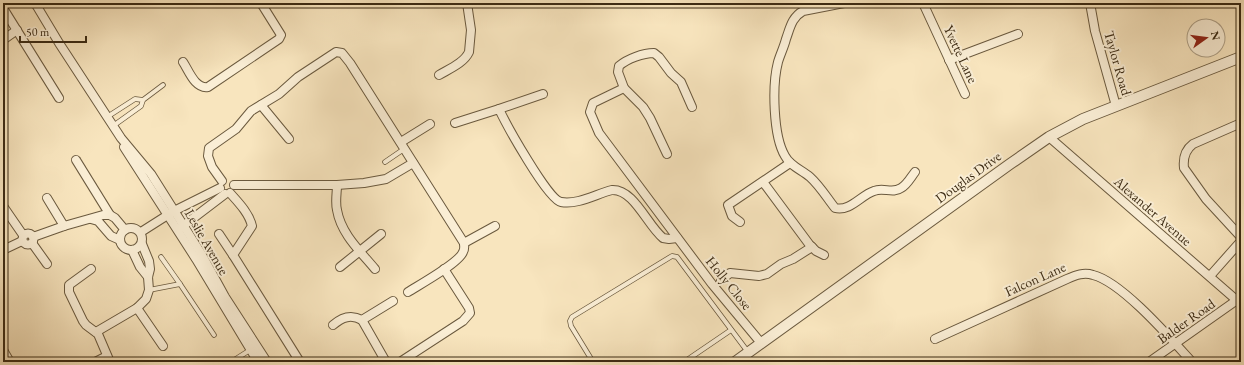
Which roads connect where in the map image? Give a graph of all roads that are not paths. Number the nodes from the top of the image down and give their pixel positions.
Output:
1 (35, 3) edge
2 (261, 3) edge
3 (467, 3) edge
4 (844, 3) edge
5 (923, 3) edge
6 (1090, 3) edge
7 (3, 8) edge
8 (17, 30) junction
9 (1018, 34) dead end
10 (3, 40) edge
11 (1241, 58) edge
12 (949, 60) junction
13 (183, 62) dead end
14 (439, 75) dead end
15 (163, 85) dead end
16 (624, 88) junction
17 (543, 94) dead end
18 (965, 94) dead end
19 (59, 98) dead end
20 (142, 100) junction
21 (261, 105) junction
22 (1116, 106) junction
23 (692, 107) dead end
24 (499, 109) junction
25 (107, 117) junction
26 (456, 123) dead end
27 (1241, 123) edge
28 (430, 124) dead end
29 (113, 126) junction
30 (1049, 137) junction
31 (289, 139) dead end
32 (403, 146) junction
33 (667, 154) dead end
34 (76, 160) dead end
35 (385, 162) dead end
36 (413, 162) junction
37 (790, 163) junction
38 (916, 172) dead end
39 (763, 182) junction
40 (234, 185) junction
41 (337, 185) junction
42 (224, 189) junction
43 (47, 198) dead end
44 (3, 206) edge
45 (171, 213) junction
46 (110, 215) junction
47 (90, 219) junction
48 (740, 222) dead end
49 (64, 226) junction
50 (495, 226) dead end
51 (180, 228) junction
52 (125, 230) junction
53 (141, 232) junction
54 (219, 234) dead end
55 (381, 234) dead end
56 (1241, 237) edge
57 (23, 238) junction
58 (677, 238) junction
59 (33, 240) junction
60 (120, 240) junction
61 (1241, 241) edge
62 (464, 243) junction
63 (142, 244) junction
64 (812, 247) junction
65 (3, 250) edge
66 (132, 250) junction
67 (360, 251) junction
68 (233, 255) junction
69 (824, 255) dead end
70 (162, 257) dead end
71 (47, 264) dead end
72 (340, 266) dead end
73 (91, 269) dead end
74 (375, 269) dead end
75 (444, 269) junction
76 (1210, 276) junction
77 (148, 277) junction
78 (721, 280) dead end
79 (180, 284) junction
80 (149, 290) junction
81 (408, 292) dead end
82 (393, 301) dead end
83 (1239, 302) edge
84 (137, 308) junction
85 (362, 320) junction
86 (332, 325) dead end
87 (730, 330) junction
88 (96, 332) junction
89 (214, 335) dead end
90 (935, 339) dead end
91 (761, 343) junction
92 (1175, 344) junction
93 (163, 346) dead end
94 (3, 350) edge
95 (250, 350) junction
96 (748, 353) junction
97 (108, 359) edge
98 (10, 362) edge
99 (95, 362) edge
100 (231, 362) edge
101 (258, 362) edge
102 (267, 362) edge
103 (300, 362) edge
104 (386, 362) edge
105 (400, 362) edge
106 (593, 362) edge
107 (684, 362) edge
108 (735, 362) edge
109 (1149, 362) edge
110 (1192, 362) edge

1 - 25 street, Leslie Avenue
2 - 13 street
3 - 14 street
4 - 37 street
5 - 12 street, Yvette Lane
6 - 22 street, Taylor Road
7 - 8 street
8 - 10 street
8 - 19 street
9 - 12 street
11 - 22 street, Douglas Drive
12 - 18 street, Yvette Lane
15 - 20 lane
16 - 23 street
16 - 33 street
16 - 58 street, Holly Close
17 - 24 street
20 - 25 lane
20 - 29 lane
21 - 31 street
21 - 32 street
21 - 42 street
22 - 30 street, Douglas Drive
24 - 26 street
24 - 58 street
25 - 29 street, Leslie Avenue
27 - 56 street
28 - 32 street
29 - 45 street, Leslie Avenue
30 - 76 street, Alexander Avenue
30 - 91 street, Douglas Drive
32 - 35 lane
32 - 36 street
34 - 46 street
36 - 41 street
36 - 62 street
37 - 38 street
37 - 39 street
39 - 48 street
39 - 64 street
40 - 41 street
40 - 42 street
40 - 42 street
41 - 67 street
42 - 45 street
42 - 51 street
42 - 68 street
43 - 49 street
44 - 57 street
45 - 51 street, Leslie Avenue
45 - 53 street
46 - 47 street
46 - 52 street
47 - 49 street
47 - 60 street
49 - 59 street
50 - 62 street
51 - 95 street, Leslie Avenue
51 - 102 street, Leslie Avenue
52 - 53 street
52 - 60 street
53 - 63 street
54 - 68 street
55 - 67 street
57 - 59 street
57 - 65 street
58 - 91 street, Holly Close
59 - 71 street
60 - 66 street
61 - 76 street
62 - 75 street
63 - 66 street
63 - 77 street
64 - 69 street
64 - 78 street
66 - 77 street
67 - 72 street
67 - 74 street
68 - 103 street
70 - 79 lane
73 - 88 street
75 - 81 street
75 - 105 street
76 - 83 street, Alexander Avenue
77 - 80 street
79 - 80 lane
79 - 89 lane
80 - 84 street
82 - 85 street
83 - 92 street, Balder Road
84 - 88 street
84 - 93 street
85 - 86 street
85 - 104 street
87 - 96 lane
87 - 106 lane
87 - 107 lane
88 - 97 street
90 - 92 street, Falcon Lane
91 - 96 street, Douglas Drive
92 - 109 street, Balder Road
92 - 110 street, Falcon Lane
94 - 98 street
95 - 100 lane
95 - 101 street, Leslie Avenue
96 - 108 street, Douglas Drive
97 - 99 street

